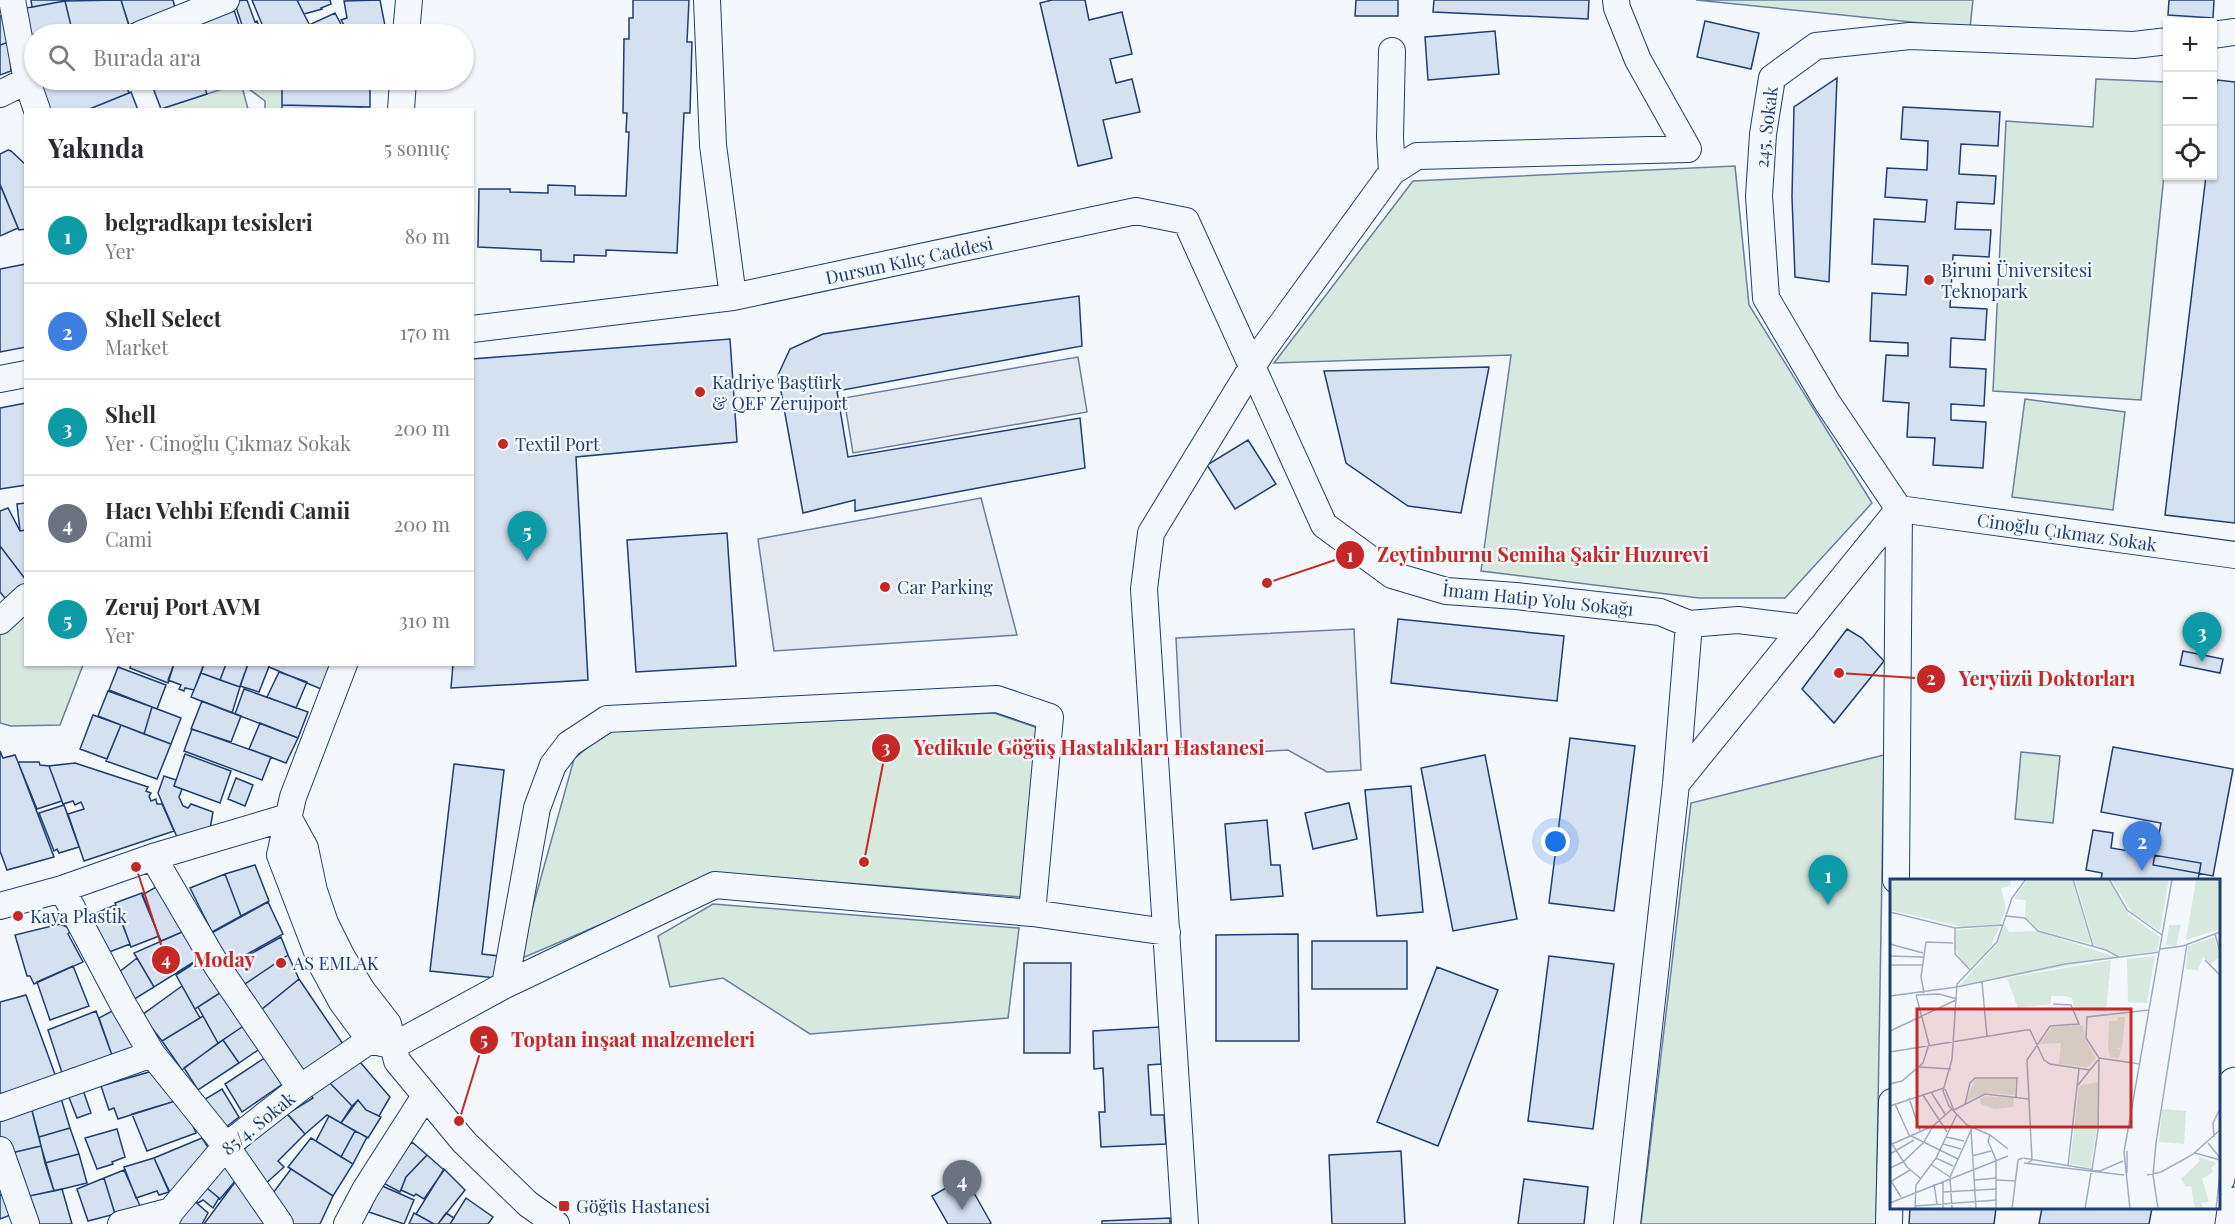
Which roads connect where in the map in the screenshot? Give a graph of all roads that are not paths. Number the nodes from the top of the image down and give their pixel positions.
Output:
1 (12, 0) edge
2 (226, 0) edge
3 (409, 0) edge
4 (707, 0) edge
5 (1616, 0) edge
6 (166, 24) edge
7 (407, 24) edge
8 (2235, 32) edge
9 (2217, 34) edge
10 (2163, 42) edge
11 (24, 50) edge
12 (1392, 51) dead end
13 (24, 82) edge
14 (33, 90) edge
15 (402, 90) edge
16 (0, 94) edge
17 (37, 108) edge
18 (401, 108) edge
19 (1392, 172) junction
20 (733, 297) junction
21 (474, 329) edge
22 (1253, 366) junction
23 (24, 374) edge
24 (0, 379) edge
25 (1899, 509) junction
26 (2235, 555) edge
27 (24, 599) edge
28 (0, 621) edge
29 (1689, 624) junction
30 (1803, 628) junction
31 (343, 666) edge
32 (1676, 784) junction
33 (288, 817) junction
34 (153, 856) junction
35 (1896, 879) edge
36 (62, 889) junction
37 (0, 906) edge
38 (1032, 913) junction
39 (1167, 932) junction
40 (505, 985) junction
41 (382, 1043) junction
42 (152, 1054) junction
43 (2235, 1084) edge
44 (300, 1088) junction
45 (425, 1096) junction
46 (0, 1108) edge
47 (226, 1146) junction
48 (0, 1150) edge
49 (2220, 1167) edge
50 (1890, 1183) edge
51 (2235, 1204) edge
52 (2213, 1209) edge
53 (168, 1217) edge
54 (26, 1224) edge
55 (121, 1224) edge
56 (280, 1224) edge
57 (347, 1224) edge
58 (556, 1224) edge
59 (1185, 1224) edge
60 (1627, 1224) edge
61 (1889, 1224) edge
62 (2210, 1224) edge
63 (2232, 1224) edge

1 - 11 street
2 - 6 street
3 - 7 street
4 - 20 street
5 - 19 street
8 - 9 street
10 - 25 street, 245. Sokak
12 - 19 street
13 - 16 street
14 - 17 street
15 - 18 street
19 - 22 street
20 - 21 street, Dursun Kılıç Caddesi
20 - 22 street, Dursun Kılıç Caddesi
22 - 29 street, İmam Hatip Yolu Sokağı
22 - 39 street
23 - 24 street
25 - 26 street, Cinoğlu Çıkmaz Sokak
25 - 30 street
25 - 35 street
27 - 28 street
29 - 30 street
29 - 32 street
30 - 32 street
31 - 33 street
32 - 60 street
33 - 34 street
33 - 41 street
34 - 36 street
34 - 44 street
36 - 37 street
36 - 42 street
38 - 39 street, 85/4. Sokak
38 - 40 street, 85/4. Sokak
38 - 40 street
39 - 59 street
40 - 41 street, 85/4. Sokak
41 - 44 street, 85/4. Sokak
41 - 45 street
42 - 46 street
42 - 47 street
43 - 49 main road
44 - 47 street, 85/4. Sokak
45 - 57 street
45 - 58 street
47 - 53 street, 85/4. Sokak
47 - 56 street
48 - 54 street
50 - 61 street
51 - 63 main road
52 - 62 main road
53 - 55 street

